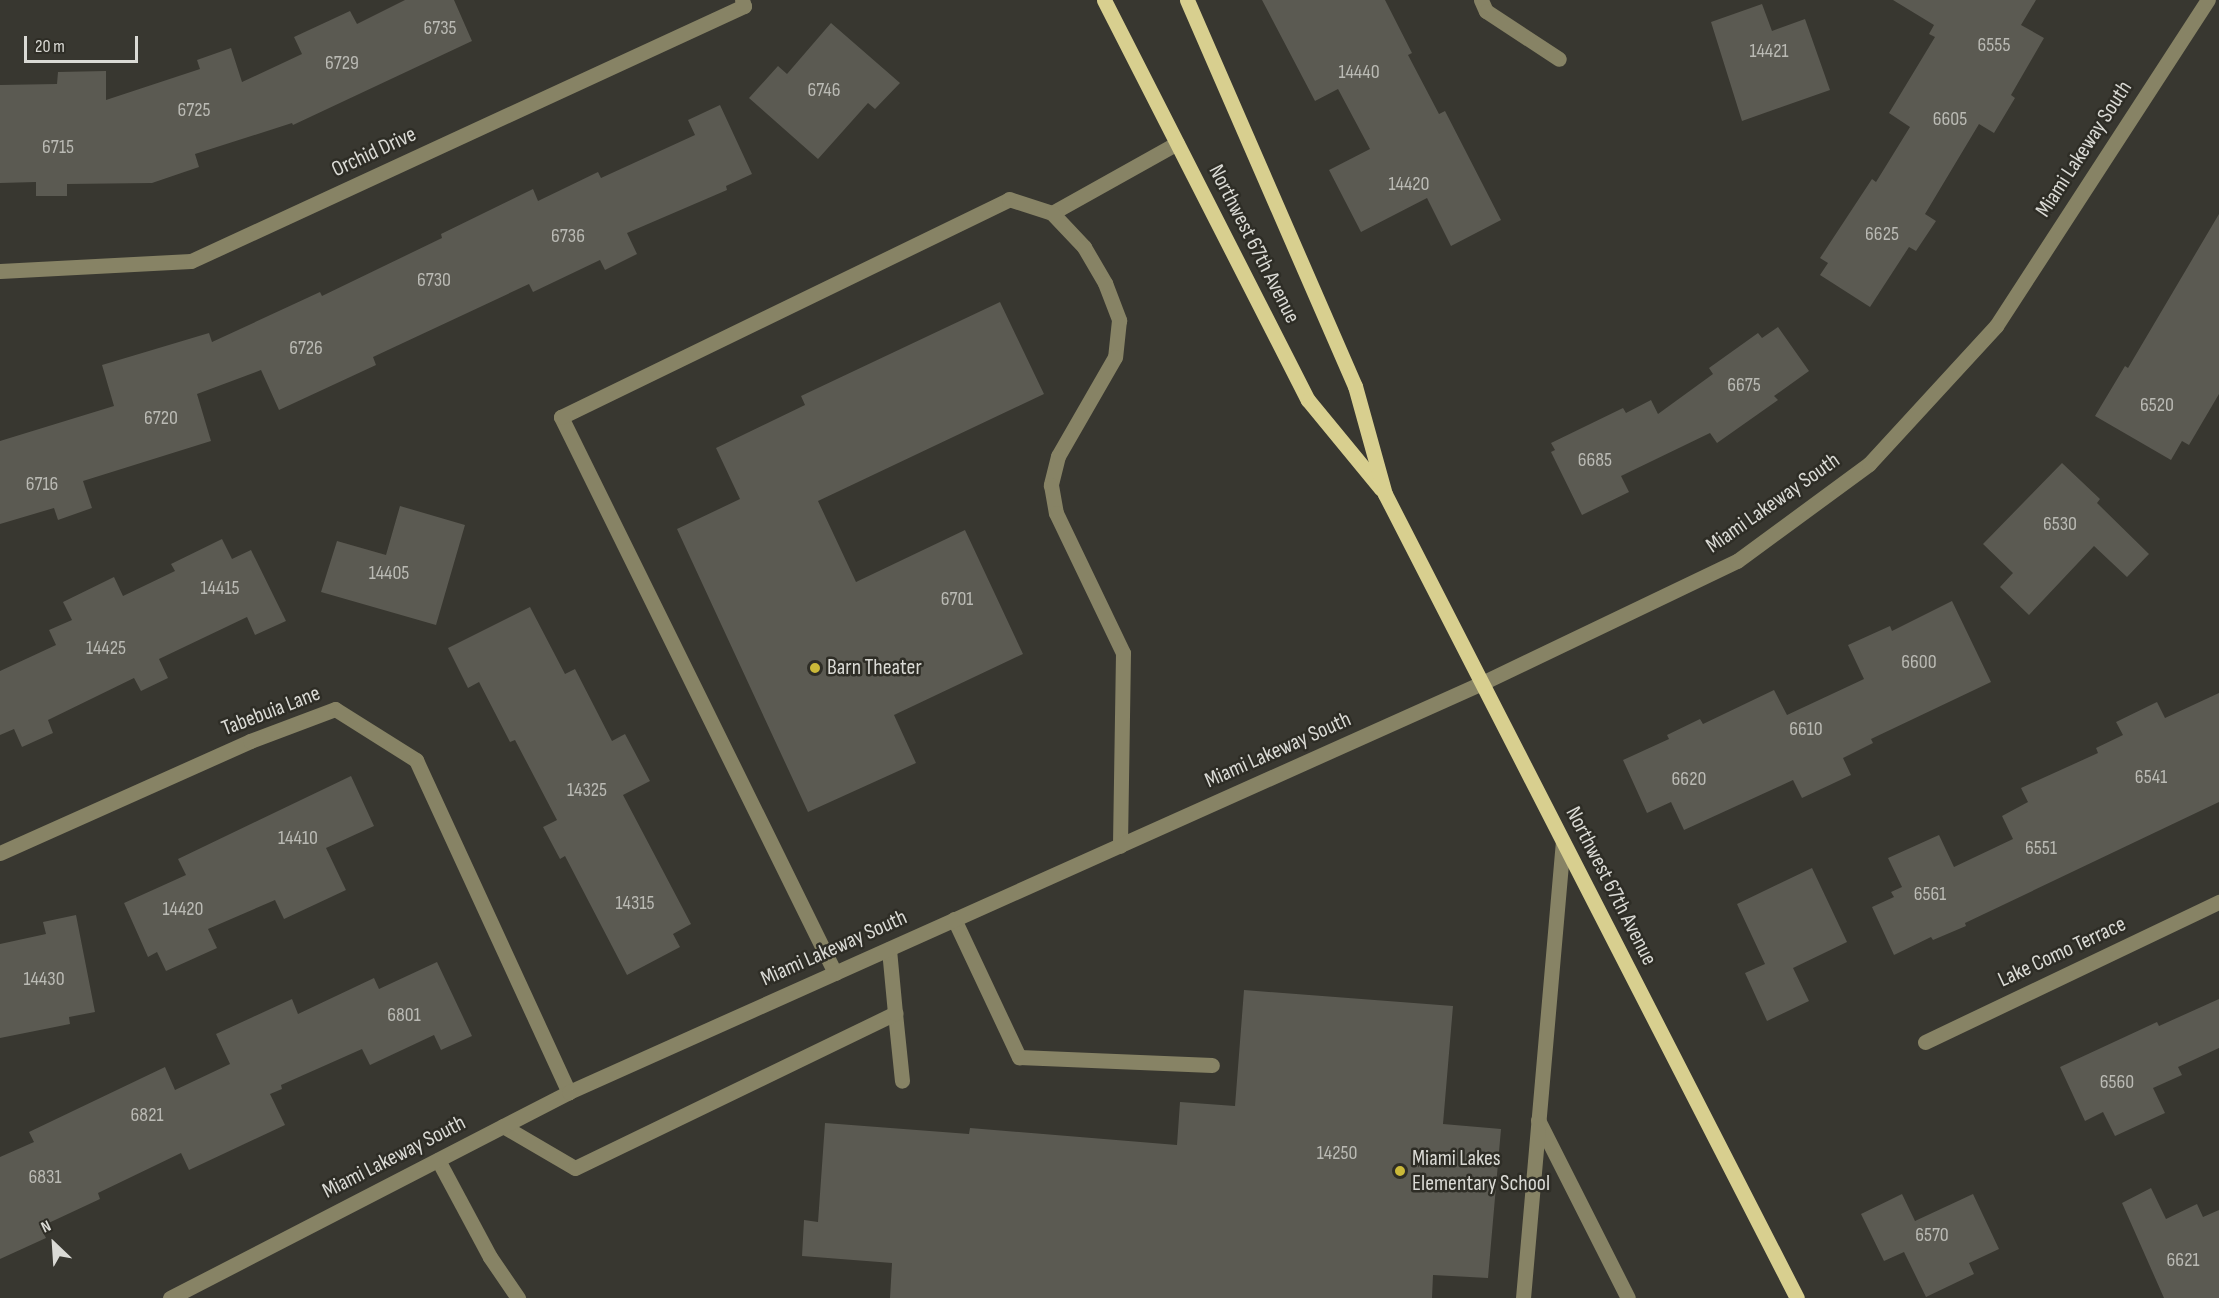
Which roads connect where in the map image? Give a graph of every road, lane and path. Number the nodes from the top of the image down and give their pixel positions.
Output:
1 (742, 0) edge
2 (1104, 0) edge
3 (1187, 0) edge
4 (1481, 0) edge
5 (2208, 0) edge
6 (1559, 59) dead end
7 (1177, 143) junction
8 (1052, 213) junction
9 (0, 272) edge
10 (1385, 494) junction
11 (1482, 683) junction
12 (1563, 842) junction
13 (1120, 846) junction
14 (0, 853) edge
15 (2219, 902) edge
16 (954, 919) junction
17 (889, 948) junction
18 (835, 973) junction
19 (894, 1013) junction
20 (1925, 1042) dead end
21 (1212, 1065) dead end
22 (902, 1081) dead end
23 (569, 1092) junction
24 (1538, 1120) junction
25 (503, 1126) junction
26 (438, 1160) junction
27 (170, 1298) edge
28 (518, 1298) edge
29 (1523, 1298) edge
30 (1628, 1298) edge
31 (1797, 1298) edge

1 - 9 street, Orchid Drive
2 - 7 main road, Northwest 67th Avenue
3 - 10 main road, Northwest 67th Avenue
4 - 6 street
5 - 11 street, Miami Lakeway South
7 - 8 street
7 - 10 main road, Northwest 67th Avenue
8 - 13 street
8 - 18 street
10 - 11 main road, Northwest 67th Avenue
11 - 12 main road, Northwest 67th Avenue
11 - 13 street, Miami Lakeway South
12 - 24 street
12 - 31 main road, Northwest 67th Avenue
13 - 16 street, Miami Lakeway South
14 - 23 street, Tabebuia Lane
15 - 20 street, Lake Como Terrace
16 - 17 street, Miami Lakeway South
16 - 21 street
17 - 18 street, Miami Lakeway South
17 - 19 street
18 - 23 street, Miami Lakeway South
19 - 22 street
19 - 25 street
23 - 25 street, Miami Lakeway South
24 - 29 street
24 - 30 street
25 - 26 street, Miami Lakeway South
26 - 27 street, Miami Lakeway South
26 - 28 street

